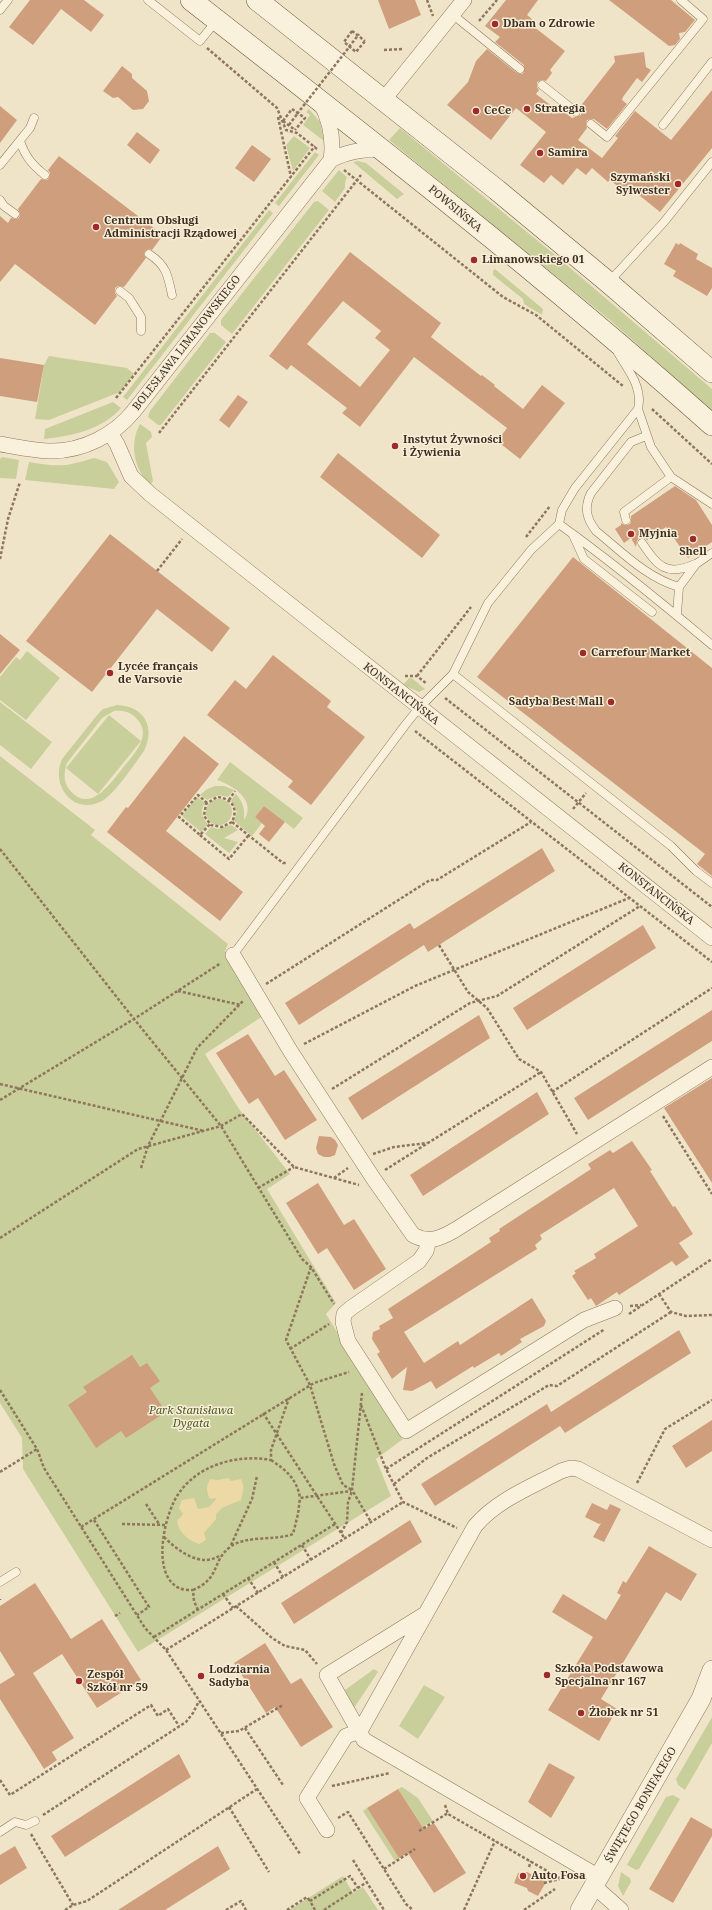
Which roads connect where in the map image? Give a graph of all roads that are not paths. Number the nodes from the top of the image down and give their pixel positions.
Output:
1 (8, 0) edge
2 (148, 0) edge
3 (191, 0) edge
4 (257, 0) edge
5 (464, 0) edge
6 (681, 0) edge
7 (0, 10) edge
8 (452, 14) junction
9 (217, 20) junction
10 (712, 62) edge
11 (520, 69) dead end
12 (542, 86) dead end
13 (384, 99) junction
14 (320, 100) junction
15 (576, 112) dead end
16 (34, 118) dead end
17 (590, 124) dead end
18 (663, 124) dead end
19 (20, 141) junction
20 (382, 149) junction
21 (331, 160) junction
22 (712, 162) edge
23 (0, 166) edge
24 (45, 175) dead end
25 (0, 200) edge
26 (15, 214) dead end
27 (149, 254) dead end
28 (609, 283) junction
29 (120, 291) dead end
30 (172, 295) dead end
31 (141, 331) dead end
32 (606, 334) junction
33 (712, 372) edge
34 (638, 409) junction
35 (712, 426) edge
36 (110, 433) junction
37 (646, 436) junction
38 (0, 444) edge
39 (671, 477) junction
40 (712, 504) edge
41 (626, 520) dead end
42 (559, 524) junction
43 (573, 534) junction
44 (642, 543) dead end
45 (712, 553) edge
46 (696, 564) junction
47 (679, 587) junction
48 (652, 612) dead end
49 (677, 614) junction
50 (712, 645) edge
51 (453, 674) junction
52 (419, 708) junction
53 (712, 883) edge
54 (712, 938) edge
55 (234, 955) joint
56 (712, 1067) edge
57 (429, 1240) junction
58 (620, 1313) road end
59 (712, 1540) edge
60 (16, 1572) dead end
61 (0, 1582) edge
62 (426, 1614) junction
63 (712, 1670) edge
64 (707, 1694) edge
65 (360, 1730) junction
66 (34, 1821) road end
67 (327, 1830) dead end
68 (0, 1832) edge
69 (597, 1881) junction
70 (580, 1910) edge
71 (621, 1910) edge

1 - 7 lane
2 - 9 lane
3 - 9 main road, POWSIŃSKA
4 - 13 main road
5 - 8 street
6 - 17 lane
8 - 11 lane
8 - 13 street
9 - 14 main road, POWSIŃSKA
10 - 18 lane
12 - 15 lane
13 - 28 main road
14 - 20 main road, POWSIŃSKA
14 - 21 street
16 - 19 lane
19 - 23 lane
19 - 24 lane
20 - 21 street, BOLESŁAWA LIMANOWSKIEGO
20 - 32 main road, POWSIŃSKA
21 - 36 street, BOLESŁAWA LIMANOWSKIEGO
22 - 28 lane
25 - 26 lane
27 - 30 lane
28 - 33 main road
29 - 31 lane
32 - 34 lane
32 - 35 main road, POWSIŃSKA
34 - 37 lane
34 - 42 lane
36 - 38 street, BOLESŁAWA LIMANOWSKIEGO
36 - 52 street, KONSTANCIŃSKA
37 - 39 lane
37 - 47 lane
39 - 40 lane
39 - 41 lane
42 - 43 lane
42 - 51 lane
43 - 48 lane
43 - 49 lane
44 - 46 lane
45 - 46 lane
46 - 47 lane
47 - 49 lane
49 - 50 lane
51 - 52 lane
51 - 53 lane
52 - 54 street, KONSTANCIŃSKA
52 - 55 lane
55 - 57 street
56 - 57 street
57 - 58 street
59 - 62 street
60 - 61 lane
62 - 65 street
62 - 65 street
63 - 64 street, ŚWIĘTEGO BONIFACEGO
64 - 69 street, ŚWIĘTEGO BONIFACEGO
65 - 67 street
65 - 69 street
66 - 68 lane
69 - 70 street, ŚWIĘTEGO BONIFACEGO
69 - 71 street

